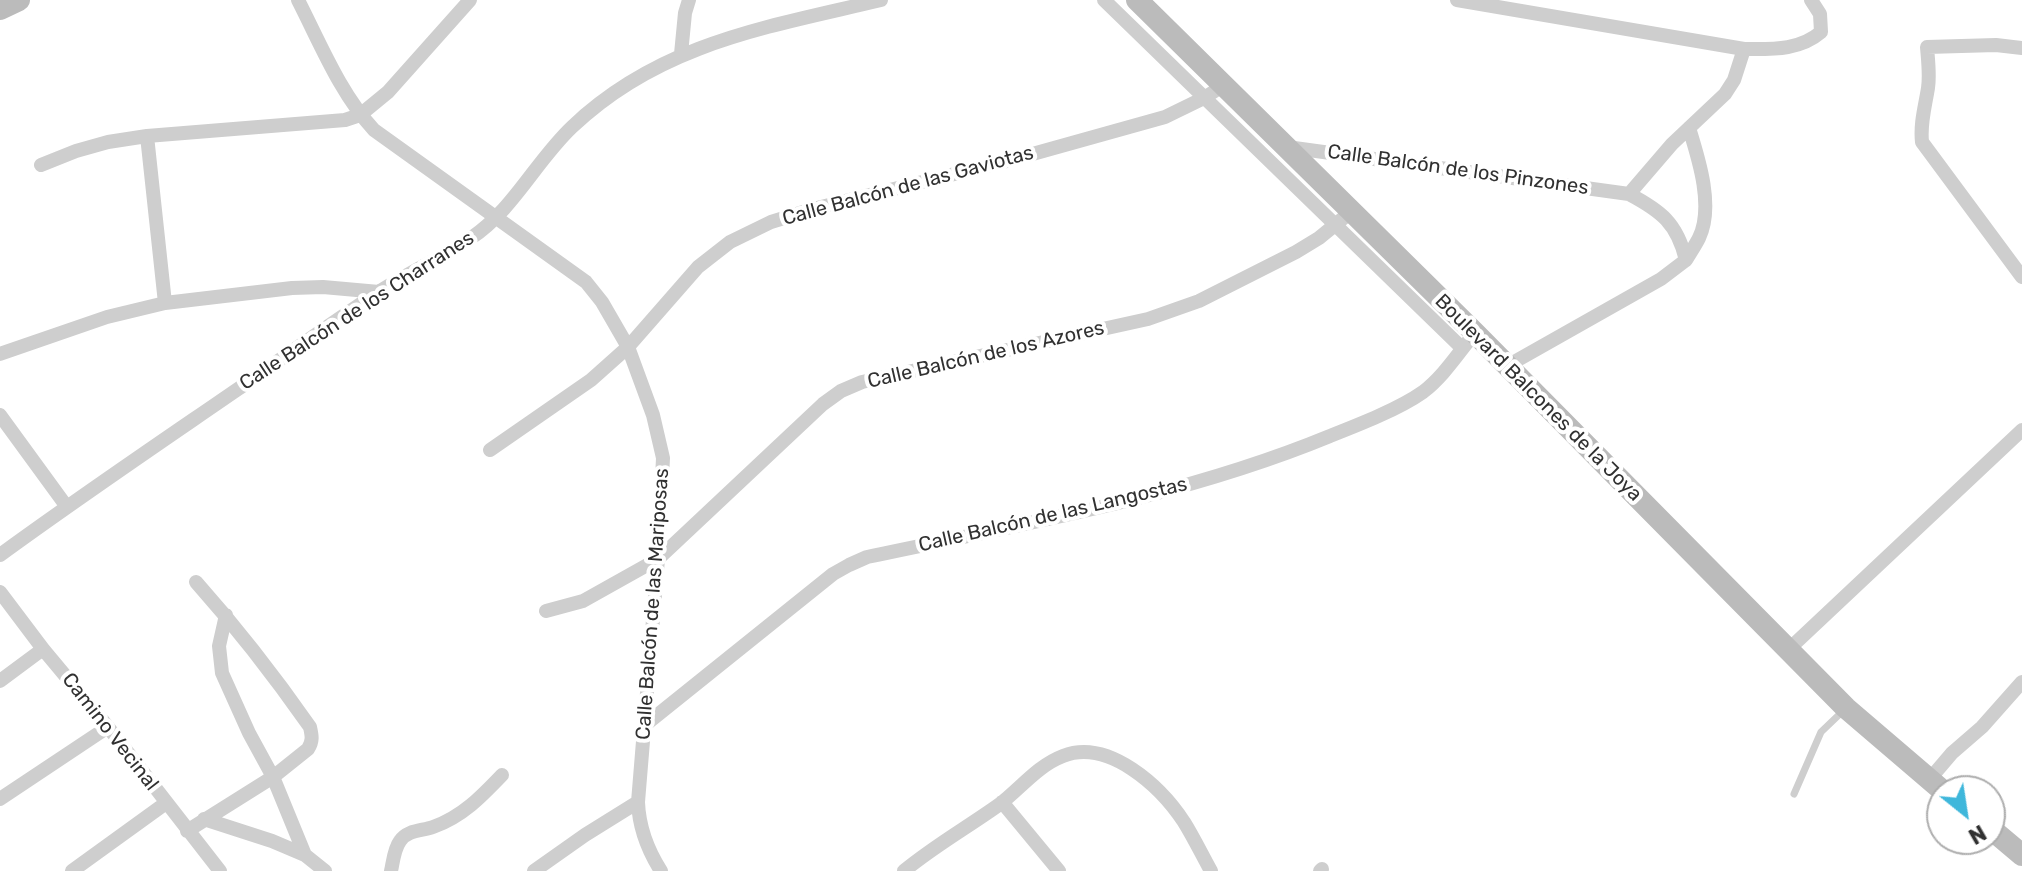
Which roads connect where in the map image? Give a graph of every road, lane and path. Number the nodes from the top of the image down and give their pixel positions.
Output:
1 (19, 0) edge
2 (298, 0) edge
3 (470, 0) edge
4 (689, 0) edge
5 (881, 0) edge
6 (1104, 0) edge
7 (1137, 0) edge
8 (1457, 0) edge
9 (1811, 0) edge
10 (0, 9) edge
11 (2022, 48) edge
12 (1744, 49) junction
13 (681, 54) junction
14 (1224, 85) junction
15 (1204, 98) junction
16 (360, 115) junction
17 (1689, 128) junction
18 (147, 136) junction
19 (1286, 147) junction
20 (41, 165) dead end
21 (1629, 194) junction
22 (496, 217) junction
23 (1343, 219) junction
24 (1686, 260) junction
25 (2022, 277) edge
26 (379, 292) junction
27 (165, 303) junction
28 (1468, 340) junction
29 (628, 347) junction
30 (0, 354) edge
31 (1507, 366) junction
32 (0, 415) edge
33 (2022, 430) edge
34 (490, 450) dead end
35 (67, 507) junction
36 (0, 555) edge
37 (658, 559) junction
38 (196, 582) dead end
39 (0, 592) edge
40 (546, 611) dead end
41 (226, 615) junction
42 (43, 649) junction
43 (1788, 650) junction
44 (0, 681) edge
45 (2022, 682) edge
46 (1846, 708) junction
47 (645, 725) junction
48 (108, 727) junction
49 (502, 775) dead end
50 (1941, 775) edge
51 (1926, 776) edge
52 (273, 777) junction
53 (1794, 794) dead end
54 (0, 799) edge
55 (638, 802) junction
56 (1002, 802) junction
57 (166, 803) junction
58 (204, 819) junction
59 (187, 831) junction
60 (2006, 842) edge
61 (305, 855) junction
62 (2022, 855) edge
63 (921, 866) edge
64 (78, 869) edge
65 (220, 871) edge
66 (325, 871) edge
67 (391, 871) edge
68 (534, 871) edge
69 (661, 871) edge
70 (904, 871) edge
71 (1059, 871) edge
72 (1211, 871) edge

1 - 10 street
2 - 16 street, Calle Balcón de las Mariposas
3 - 16 street
4 - 13 street
5 - 13 street, Calle Balcón de los Charranes
6 - 15 street, Boulevard Balcones de la Joya
7 - 14 street, Boulevard Balcones de la Joya
8 - 12 street
9 - 12 street
11 - 25 street
12 - 17 street
13 - 22 street, Calle Balcón de los Charranes
14 - 15 street, Calle Balcón de las Gaviotas
14 - 19 street, Boulevard Balcones de la Joya
15 - 23 street, Boulevard Balcones de la Joya
15 - 29 street, Calle Balcón de las Gaviotas
16 - 18 street
16 - 22 street, Calle Balcón de las Mariposas
17 - 21 street
17 - 24 street
18 - 20 street
18 - 27 street
19 - 21 street, Calle Balcón de los Pinzones
19 - 23 street, Boulevard Balcones de la Joya
21 - 24 street
22 - 26 street, Calle Balcón de los Charranes
22 - 29 street, Calle Balcón de las Mariposas
23 - 28 street, Boulevard Balcones de la Joya
23 - 37 street, Calle Balcón de los Azores
24 - 31 street
26 - 27 street
26 - 35 street, Calle Balcón de los Charranes
27 - 30 street
28 - 31 street, Boulevard Balcones de la Joya
28 - 47 street, Calle Balcón de las Langostas
29 - 34 street, Calle Balcón de las Gaviotas
29 - 37 street, Calle Balcón de las Mariposas
31 - 43 street, Boulevard Balcones de la Joya
32 - 35 street
33 - 43 street
35 - 36 street, Calle Balcón de los Charranes
37 - 40 street, Calle Balcón de los Azores
37 - 47 street, Calle Balcón de las Mariposas
38 - 41 street
39 - 42 street, Camino Vecinal
41 - 52 street
41 - 52 street
42 - 44 street
42 - 48 street, Camino Vecinal
43 - 46 street, Boulevard Balcones de la Joya
45 - 50 street
46 - 51 street, Boulevard Balcones de la Joya
46 - 53 lane
47 - 55 street, Calle Balcón de las Mariposas
48 - 54 street
48 - 57 street, Camino Vecinal
49 - 67 street
52 - 58 street
52 - 61 street
55 - 68 street
55 - 69 street, Calle Balcón de las Mariposas
56 - 63 street
56 - 71 street
56 - 72 street
57 - 59 street, Camino Vecinal
57 - 64 street
58 - 59 street
58 - 61 street
59 - 65 street, Camino Vecinal
60 - 62 street
61 - 66 street
63 - 70 street

